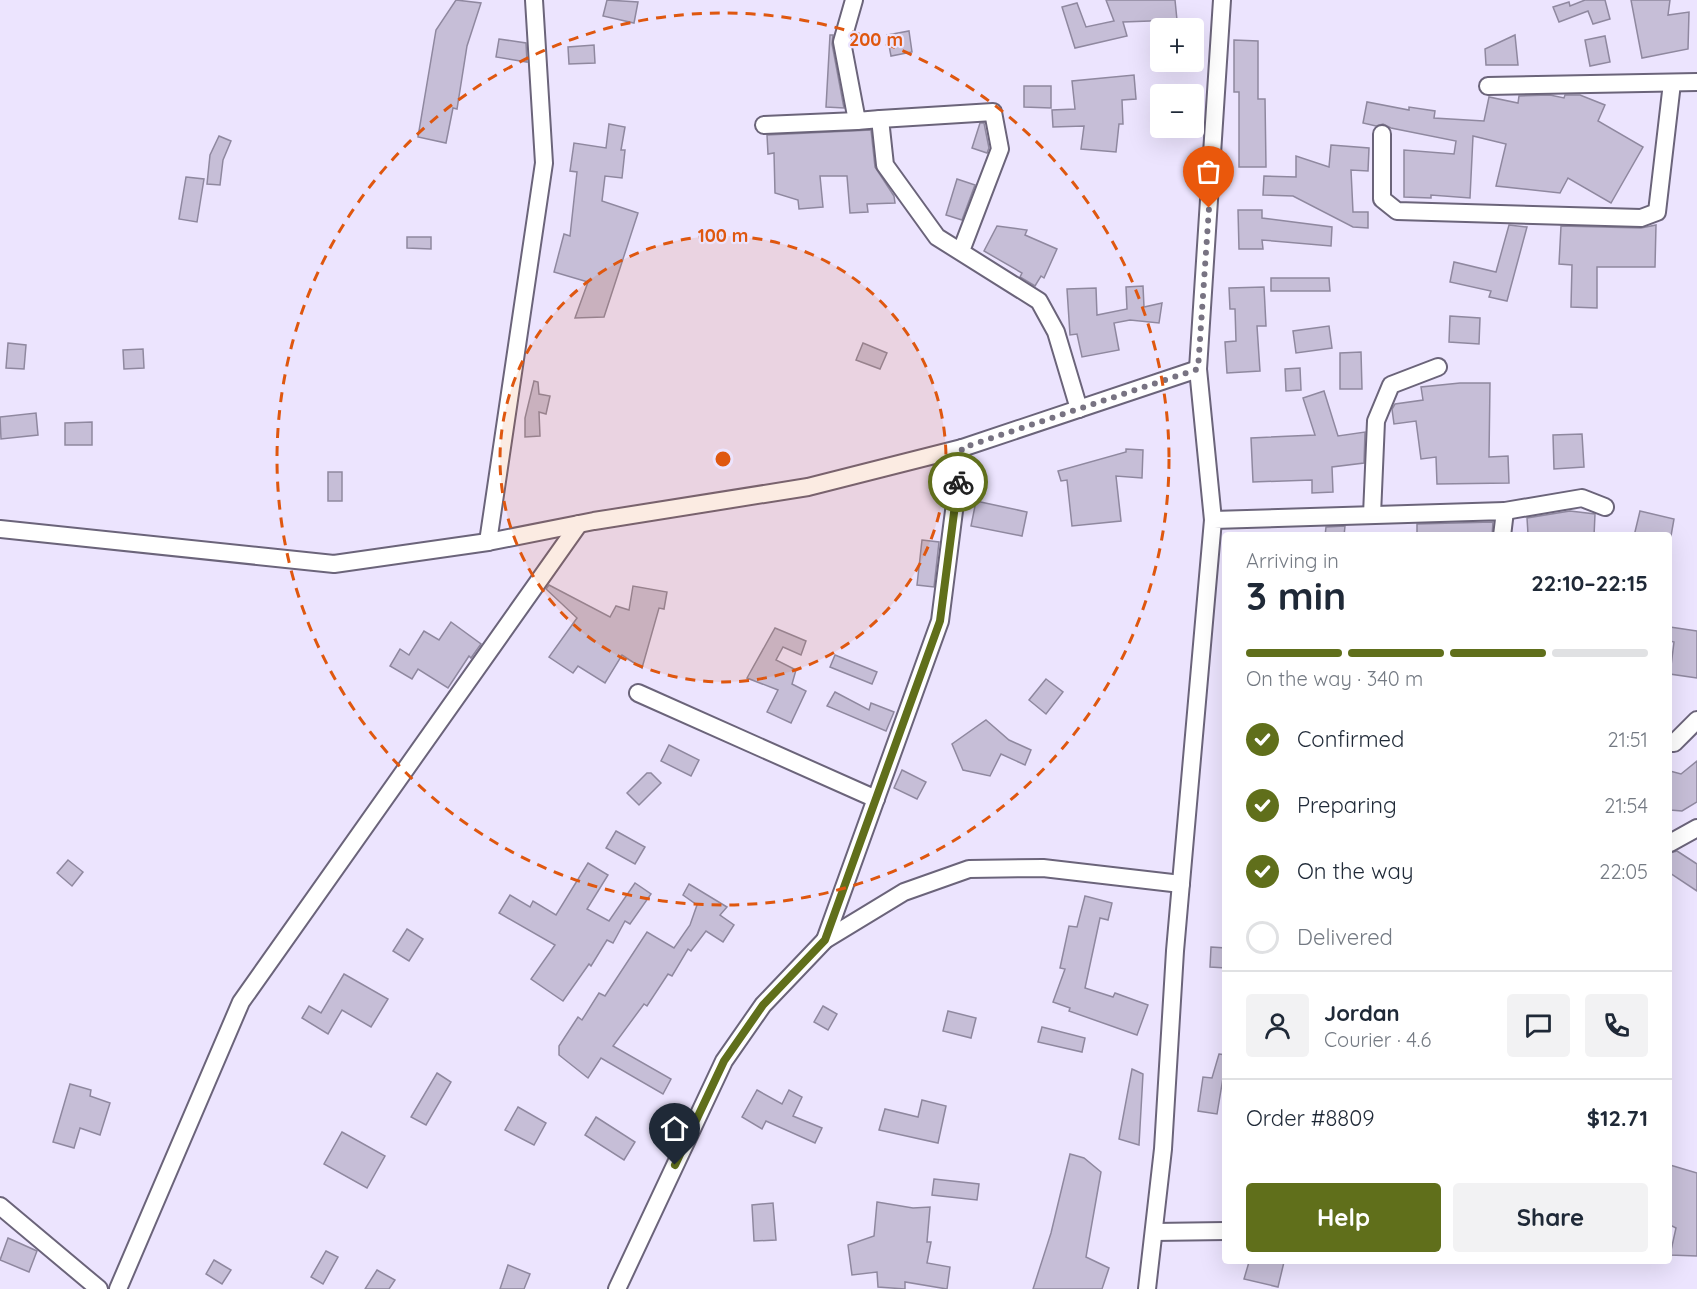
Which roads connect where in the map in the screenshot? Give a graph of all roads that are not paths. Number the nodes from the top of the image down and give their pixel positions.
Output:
1 (534, 0) edge
2 (854, 0) edge
3 (1222, 0) edge
4 (1697, 82) edge
5 (1672, 83) junction
6 (1488, 86) dead end
7 (880, 119) junction
8 (856, 121) junction
9 (764, 125) dead end
10 (1382, 134) dead end
11 (961, 251) junction
12 (1438, 367) dead end
13 (1198, 369) junction
14 (1079, 409) junction
15 (962, 448) junction
16 (1605, 507) dead end
17 (1505, 511) junction
18 (1372, 514) junction
19 (1214, 520) junction
20 (579, 524) junction
21 (0, 529) edge
22 (1502, 532) edge
23 (488, 542) junction
24 (638, 693) dead end
25 (1697, 720) edge
26 (1672, 743) edge
27 (876, 799) junction
28 (1697, 828) edge
29 (1672, 842) edge
30 (1181, 884) junction
31 (825, 940) junction
32 (0, 1206) edge
33 (1222, 1231) edge
34 (1154, 1232) junction
35 (99, 1289) edge
36 (118, 1289) edge
37 (617, 1289) edge
38 (1147, 1289) edge

1 - 23 street
2 - 8 street
3 - 13 street
4 - 5 street
5 - 6 street
5 - 10 street
7 - 8 street
7 - 11 street
7 - 11 street
8 - 9 street
11 - 14 street
12 - 18 street
13 - 14 street
13 - 19 street
14 - 15 street
15 - 20 street
15 - 27 street
16 - 17 street
17 - 18 street
17 - 22 street
18 - 19 street
19 - 30 street
20 - 23 street
20 - 36 street
21 - 23 street
24 - 27 street
25 - 26 street
27 - 31 street
28 - 29 street
30 - 31 street
30 - 34 street
31 - 37 street
32 - 35 street
33 - 34 street
34 - 38 street

